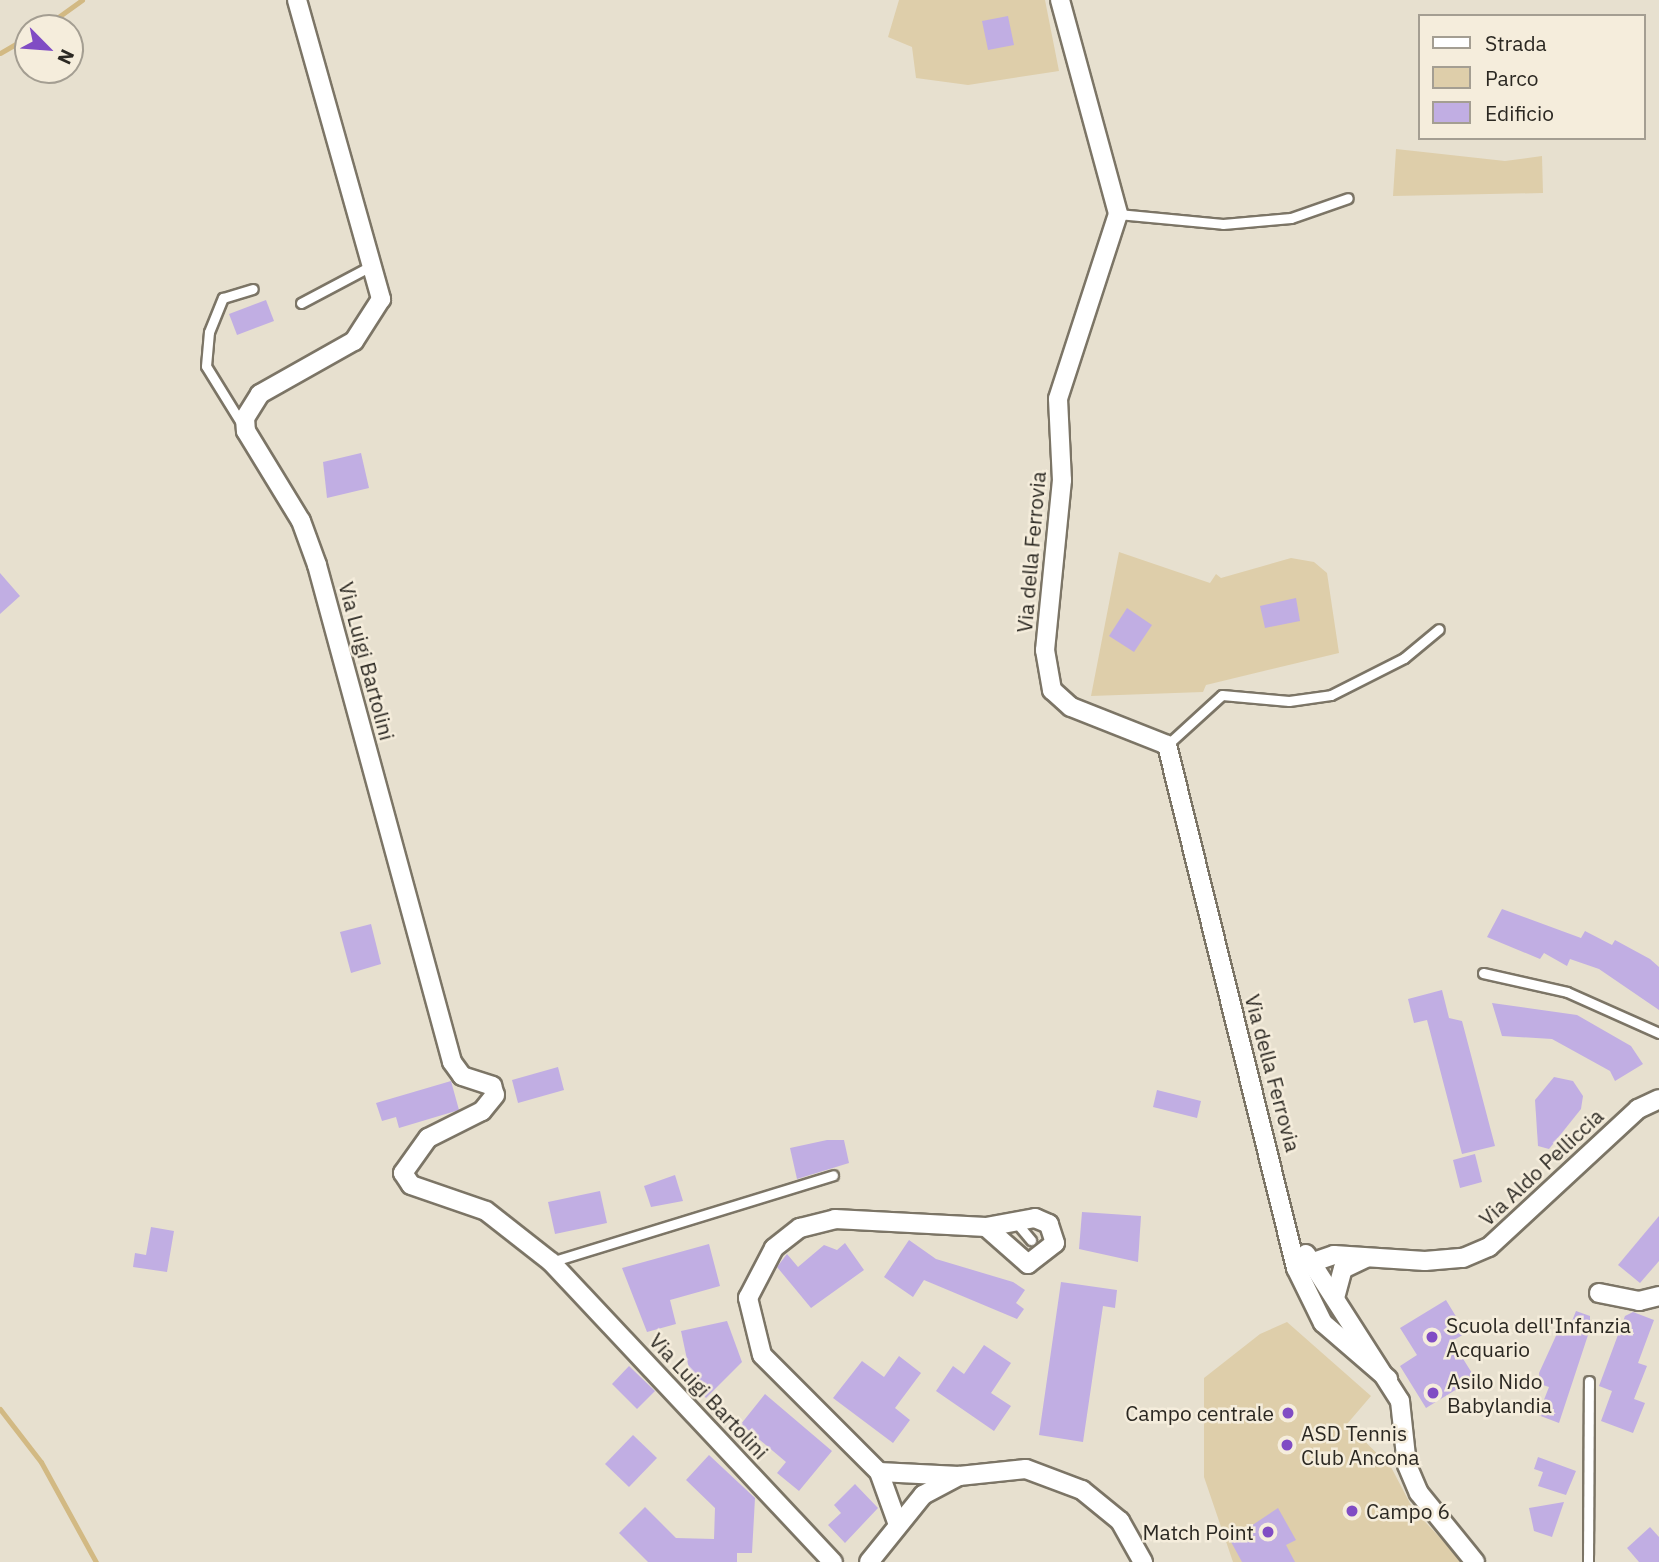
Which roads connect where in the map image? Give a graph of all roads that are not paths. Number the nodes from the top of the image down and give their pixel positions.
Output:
1 (297, 0) edge
2 (1060, 0) edge
3 (1348, 198) dead end
4 (1118, 214) junction
5 (373, 253) junction
6 (253, 289) dead end
7 (301, 303) dead end
8 (246, 431) junction
9 (1439, 629) dead end
10 (1167, 745) junction
11 (1483, 973) dead end
12 (1659, 1033) edge
13 (1659, 1099) edge
14 (833, 1175) dead end
15 (1014, 1220) junction
16 (986, 1227) junction
17 (1031, 1240) dead end
18 (1366, 1258) junction
19 (551, 1262) junction
20 (1303, 1266) junction
21 (1599, 1293) dead end
22 (1659, 1296) edge
23 (1335, 1298) junction
24 (1310, 1305) junction
25 (1388, 1379) junction
26 (1589, 1381) dead end
27 (879, 1472) junction
28 (960, 1476) junction
29 (897, 1522) junction
30 (833, 1562) edge
31 (869, 1562) edge
32 (1143, 1562) edge
33 (1475, 1562) edge
34 (1588, 1562) edge

1 - 5 street
2 - 4 street, Via della Ferrovia
3 - 4 lane
4 - 10 street, Via della Ferrovia
5 - 7 lane
5 - 8 street
6 - 8 lane
8 - 19 street, Via Luigi Bartolini
9 - 10 lane
10 - 20 street, Via della Ferrovia
11 - 12 lane
13 - 18 street, Via Aldo Pelliccia
14 - 19 lane
15 - 16 street
15 - 16 street
15 - 17 lane
16 - 27 street
18 - 20 street, Via Aldo Pelliccia
18 - 23 street
19 - 30 street, Via Luigi Bartolini
20 - 23 street, Via della Ferrovia
20 - 24 street, Via della Ferrovia
21 - 22 street
23 - 24 street
23 - 25 street, Via della Ferrovia
24 - 25 street, Via della Ferrovia
25 - 33 street, Via della Ferrovia
26 - 34 lane
27 - 28 street
27 - 29 street
28 - 29 street
28 - 32 street
29 - 31 street

